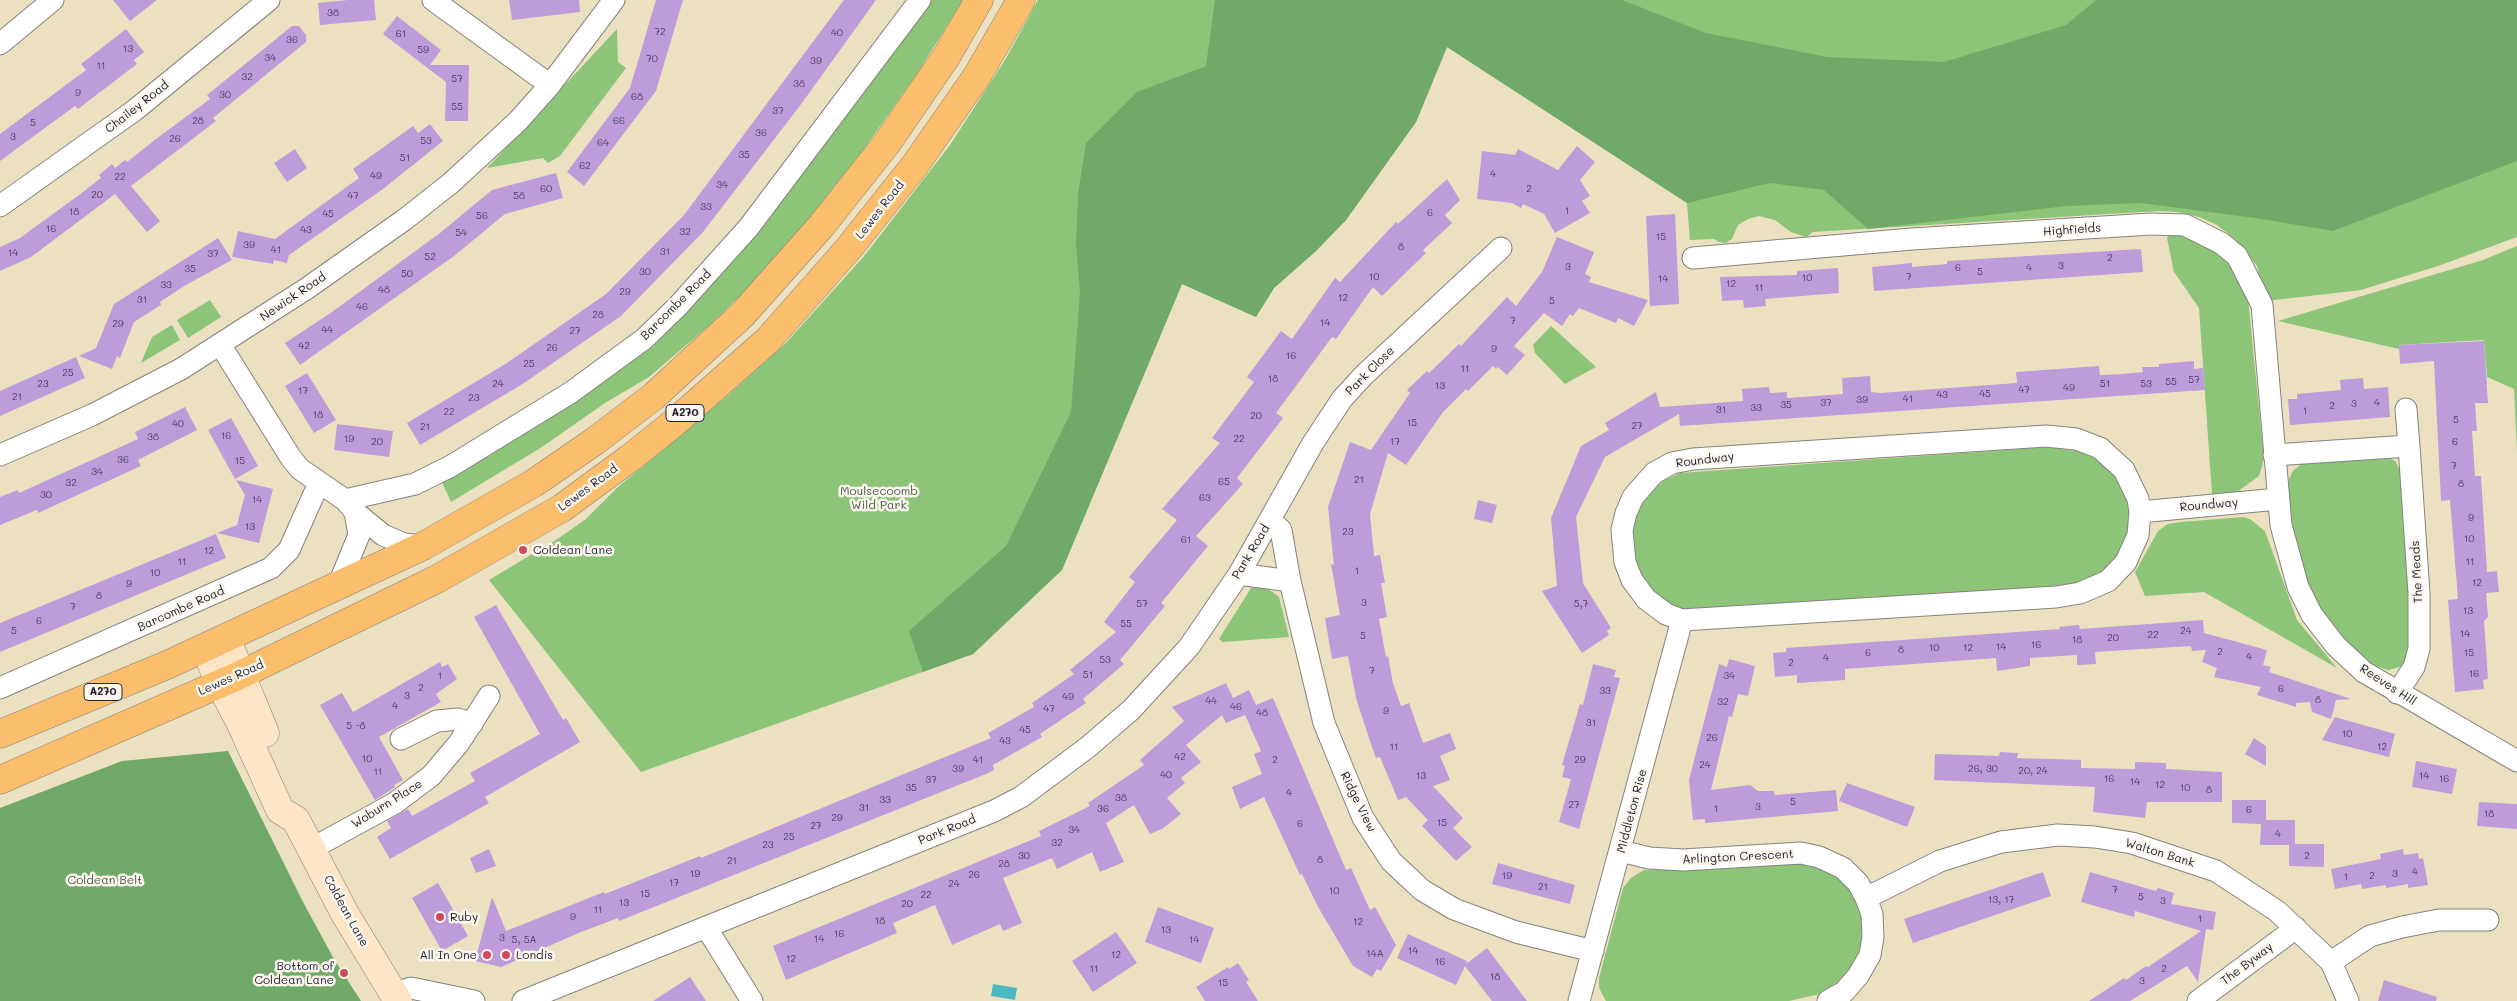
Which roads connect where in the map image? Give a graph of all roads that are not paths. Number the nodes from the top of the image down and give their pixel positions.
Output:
1 (53, 0) edge
2 (269, 0) edge
3 (433, 0) edge
4 (614, 0) edge
5 (920, 0) edge
6 (979, 0) edge
7 (1021, 0) edge
8 (0, 44) edge
9 (550, 85) junction
10 (0, 206) edge
11 (1501, 248) dead end
12 (1693, 258) dead end
13 (221, 346) junction
14 (2406, 409) dead end
15 (2409, 446) junction
16 (0, 455) edge
17 (2274, 455) junction
18 (320, 484) junction
19 (2278, 499) junction
20 (350, 506) junction
21 (562, 508) junction
22 (2140, 512) junction
23 (1270, 520) junction
24 (428, 543) junction
25 (1239, 574) junction
26 (1290, 581) junction
27 (338, 586) junction
28 (1682, 620) junction
29 (215, 643) junction
30 (230, 680) junction
31 (0, 688) edge
32 (2397, 693) junction
33 (489, 696) dead end
34 (472, 724) junction
35 (0, 734) edge
36 (401, 739) dead end
37 (2517, 761) edge
38 (0, 780) edge
39 (311, 849) junction
40 (1621, 851) junction
41 (1866, 898) junction
42 (2488, 920) dead end
43 (706, 927) junction
44 (2296, 928) junction
45 (1592, 951) junction
46 (2331, 962) junction
47 (396, 997) edge
48 (474, 1001) edge
49 (523, 1001) edge
50 (752, 1001) edge
51 (1579, 1001) edge
52 (1828, 1001) edge
53 (2198, 1001) edge
54 (2348, 1001) edge

1 - 8 street
2 - 10 street, Chailey Road
3 - 9 street
4 - 9 street, Newick Road
5 - 20 street, Barcombe Road
6 - 24 main road, A270
7 - 21 main road, Lewes Road / A270
9 - 13 street, Newick Road
11 - 23 street, Park Close
12 - 17 street, Highfields
13 - 16 street, Newick Road
13 - 18 street
14 - 15 street, The Meads
15 - 17 street
15 - 32 street, The Meads
17 - 19 street, Reeves Hill
18 - 20 street
18 - 31 street, Barcombe Road
19 - 22 street, Roundway
19 - 32 street, Reeves Hill
20 - 24 street
20 - 27 street
21 - 24 main road
21 - 30 main road, Lewes Road / A270
22 - 28 street, Roundway
22 - 28 street, Roundway
23 - 25 street, Park Road
23 - 26 street, Ridge View
24 - 27 main road, A270
25 - 26 street
25 - 43 street, Park Road
26 - 45 street, Ridge View
27 - 29 main road, A270
28 - 40 street, Middleton Rise
29 - 30 street, Coldean Lane
29 - 35 main road, A270
30 - 38 main road, Lewes Road / A270
30 - 39 street, Coldean Lane
32 - 37 street, Reeves Hill
33 - 34 street, Woburn Place
34 - 36 street
34 - 39 street, Woburn Place
39 - 47 street, Coldean Lane
40 - 41 street, Arlington Crescent
40 - 45 street, Middleton Rise
41 - 44 street, Walton Bank
41 - 52 street, Arlington Crescent
42 - 46 street
43 - 49 street, Park Road
43 - 50 street
44 - 46 street, Walton Bank
44 - 53 street, The Byway
45 - 51 street, Middleton Rise
46 - 54 street, Walton Bank
47 - 48 street

